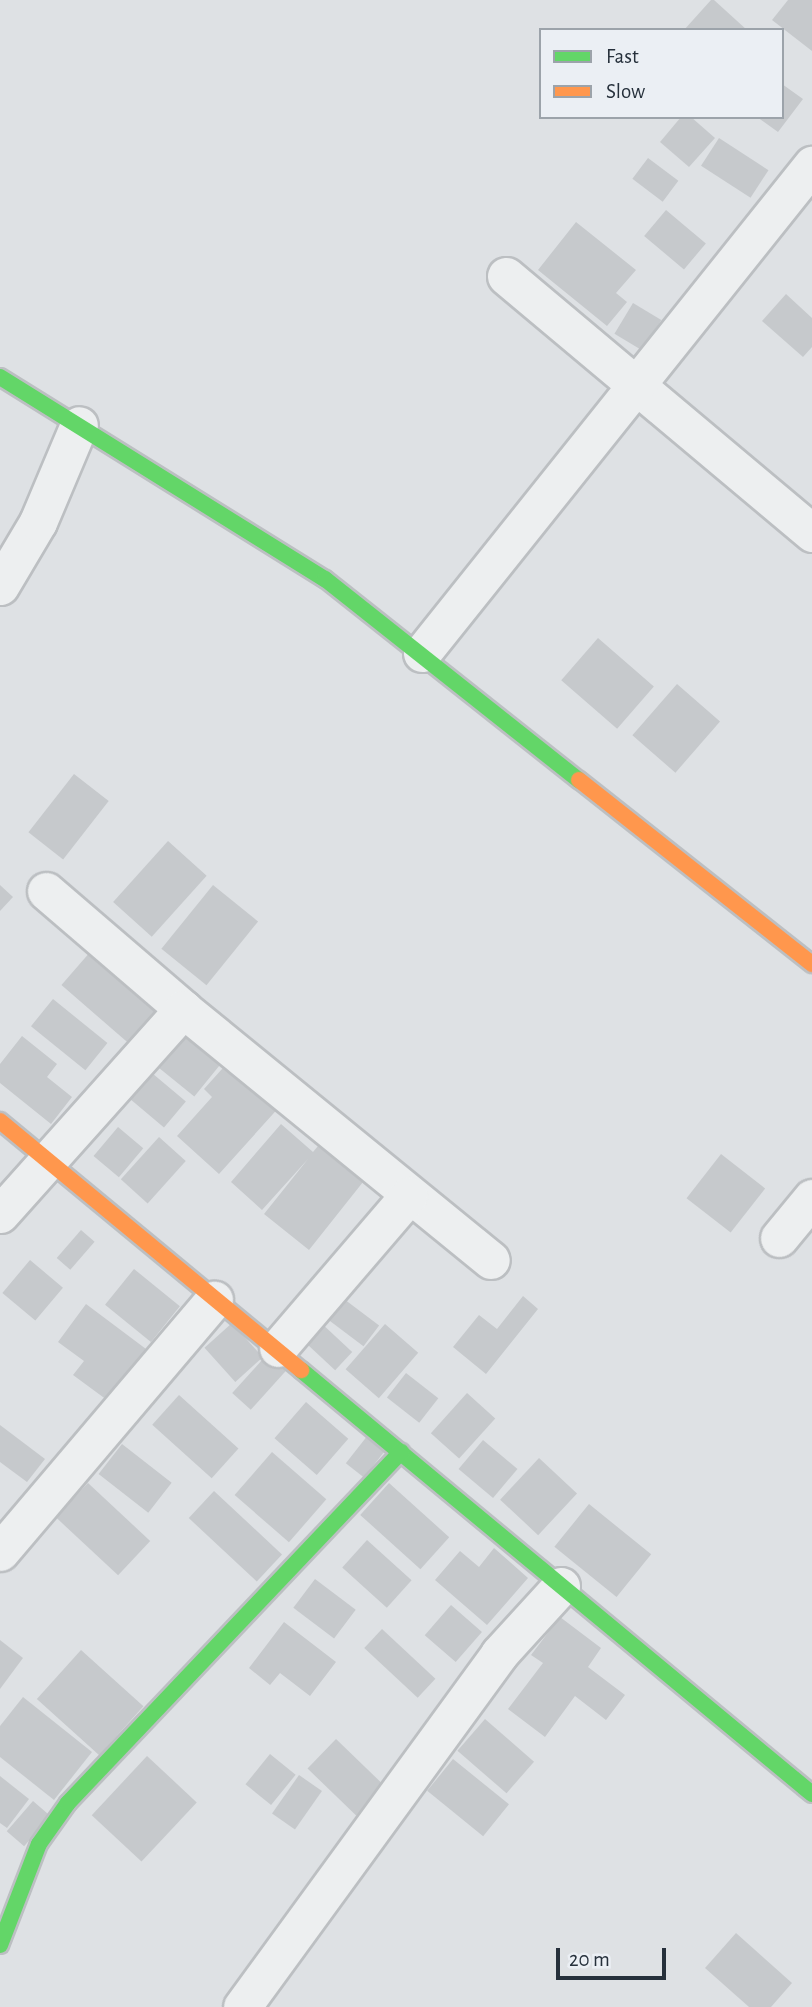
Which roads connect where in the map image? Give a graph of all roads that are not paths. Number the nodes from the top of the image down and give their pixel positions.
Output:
1 (812, 165) edge
2 (506, 276) dead end
3 (0, 377) edge
4 (638, 388) junction
5 (79, 425) junction
6 (812, 533) edge
7 (0, 586) edge
8 (422, 653) junction
9 (46, 891) dead end
10 (812, 964) edge
11 (183, 1009) junction
12 (0, 1121) edge
13 (47, 1160) junction
14 (410, 1195) junction
15 (812, 1198) edge
16 (0, 1214) edge
17 (779, 1238) dead end
18 (491, 1259) dead end
19 (214, 1300) junction
20 (278, 1348) junction
21 (401, 1452) junction
22 (0, 1552) edge
23 (561, 1586) junction
24 (812, 1794) edge
25 (0, 1945) edge
26 (242, 2007) edge

1 - 4 street
2 - 4 street
3 - 5 street
4 - 6 street
4 - 8 street
5 - 7 street
5 - 8 street
8 - 10 street
9 - 11 street
11 - 13 street
11 - 14 street
12 - 13 street
13 - 16 street
13 - 19 street
14 - 18 street
14 - 20 street
15 - 17 street
19 - 20 street
19 - 22 street
20 - 21 street
21 - 23 street
21 - 25 street
23 - 24 street
23 - 26 street

